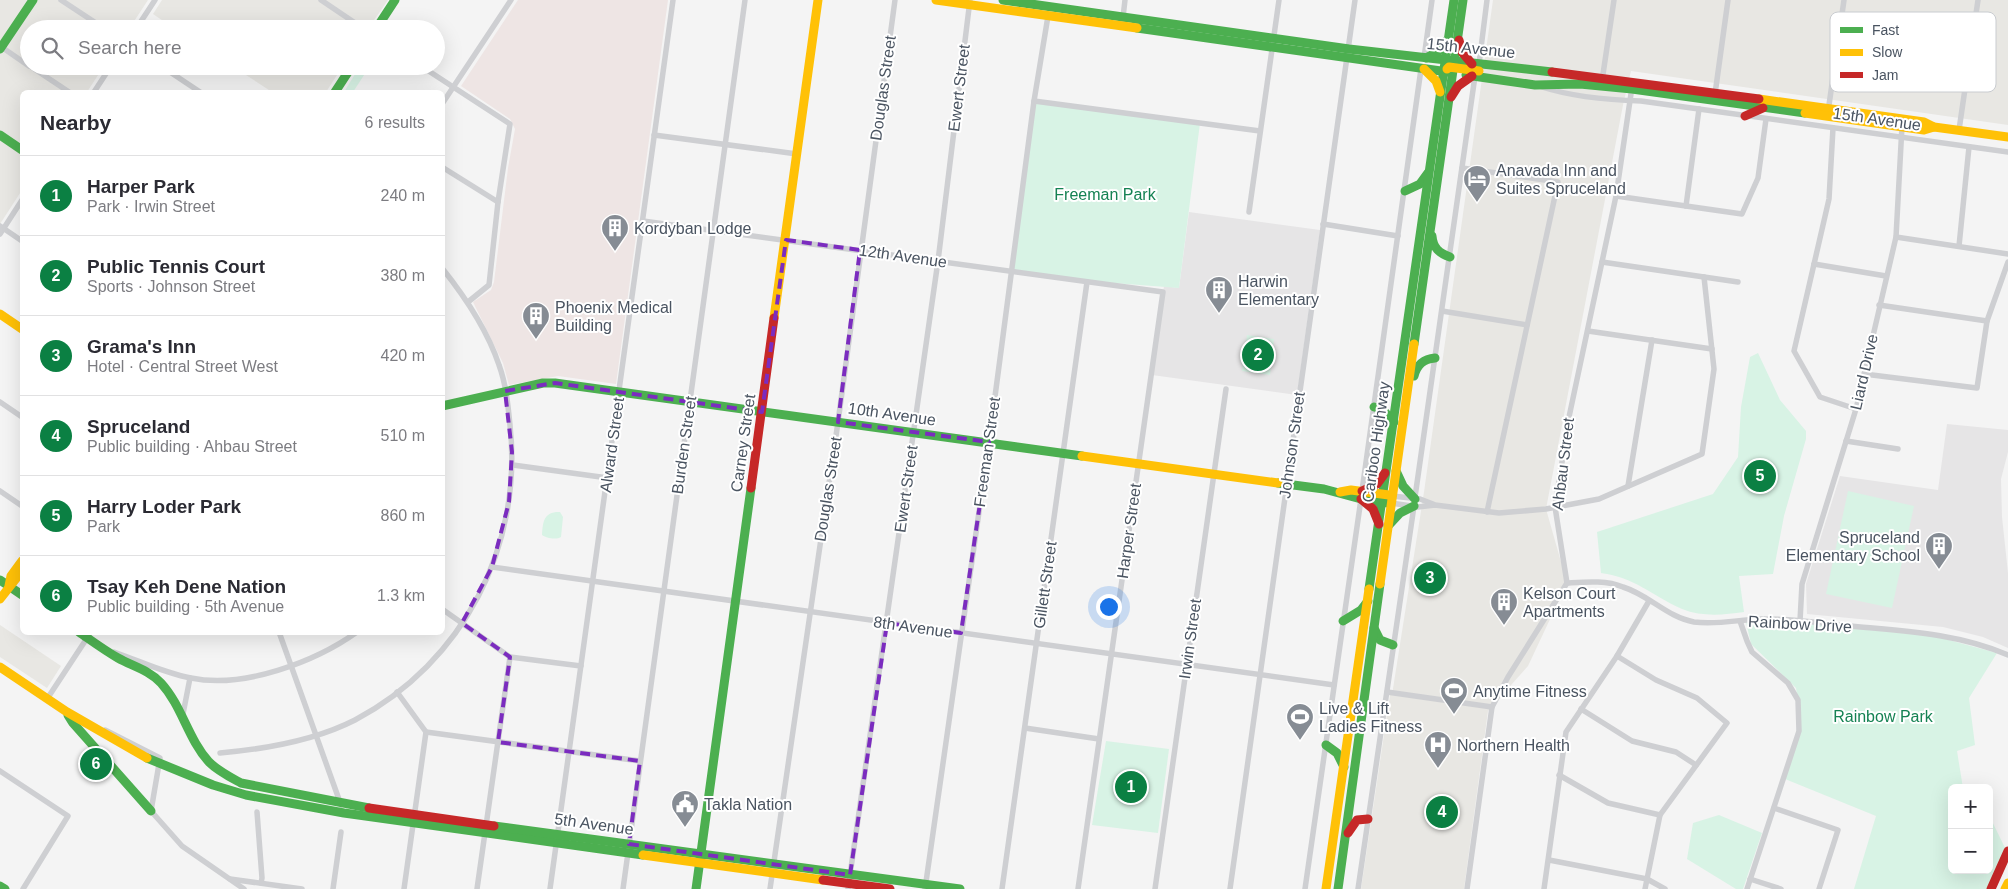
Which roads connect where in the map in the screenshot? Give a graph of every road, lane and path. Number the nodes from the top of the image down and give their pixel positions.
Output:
1 (33, 0) edge
2 (61, 0) edge
3 (155, 0) edge
4 (321, 0) edge
5 (395, 0) edge
6 (511, 0) edge
7 (673, 0) edge
8 (746, 0) edge
9 (818, 0) edge
10 (895, 0) edge
11 (936, 0) edge
12 (1003, 0) edge
13 (1126, 0) edge
14 (1279, 0) edge
15 (1355, 0) edge
16 (1432, 0) edge
17 (1454, 0) edge
18 (1463, 0) edge
19 (1487, 0) edge
20 (1614, 0) edge
21 (1728, 0) edge
22 (970, 2) edge
23 (1048, 16) junction
24 (91, 20) edge
25 (142, 20) edge
26 (351, 20) edge
27 (382, 20) edge
28 (1122, 22) junction
29 (1454, 32) junction
30 (1272, 43) junction
31 (0, 48) edge
32 (1348, 53) junction
33 (1425, 58) junction
34 (20, 60) edge
35 (1450, 67) junction
36 (1422, 69) junction
37 (1475, 70) junction
38 (43, 75) edge
39 (105, 75) edge
40 (174, 75) edge
41 (346, 75) edge
42 (435, 75) edge
43 (1602, 82) junction
44 (1535, 85) junction
45 (1632, 85) junction
46 (453, 87) junction
47 (66, 90) edge
48 (95, 90) edge
49 (197, 90) edge
50 (336, 90) edge
51 (1831, 92) edge
52 (1965, 92) edge
53 (1440, 96) junction
54 (1715, 97) junction
55 (445, 99) edge
56 (1034, 101) junction
57 (1630, 101) junction
58 (1448, 104) junction
59 (1764, 108) junction
60 (1699, 109) junction
61 (1828, 112) junction
62 (1744, 116) junction
63 (1766, 119) junction
64 (1902, 123) junction
65 (1833, 128) junction
66 (1959, 130) junction
67 (1260, 131) junction
68 (0, 135) edge
69 (654, 135) junction
70 (2008, 137) edge
71 (1901, 138) junction
72 (725, 145) junction
73 (1969, 147) junction
74 (20, 149) edge
75 (2008, 152) edge
76 (797, 154) junction
77 (1462, 168) junction
78 (445, 169) edge
79 (1430, 169) junction
80 (1405, 191) junction
81 (1616, 196) junction
82 (498, 202) junction
83 (20, 203) edge
84 (1686, 206) junction
85 (1249, 212) dead end
86 (643, 221) junction
87 (1323, 224) junction
88 (2, 227) edge
89 (1431, 227) junction
90 (713, 230) junction
91 (0, 234) edge
92 (1398, 236) junction
93 (1896, 237) junction
94 (20, 240) edge
95 (786, 240) junction
96 (1959, 246) junction
97 (860, 250) junction
98 (2008, 254) edge
99 (1450, 257) junction
100 (938, 261) junction
101 (1602, 262) junction
102 (2008, 262) edge
103 (1814, 264) junction
104 (1012, 271) junction
105 (445, 272) edge
106 (1886, 276) junction
107 (1704, 278) junction
108 (1087, 282) junction
109 (1738, 282) dead end
110 (1163, 292) joint
111 (468, 302) junction
112 (1880, 305) junction
113 (1442, 311) junction
114 (0, 314) edge
115 (1987, 321) junction
116 (1527, 325) junction
117 (20, 328) edge
118 (1588, 331) junction
119 (1652, 340) junction
120 (1712, 349) junction
121 (1435, 358) junction
122 (1864, 374) junction
123 (1226, 388) dead end
124 (505, 391) junction
125 (619, 392) junction
126 (1402, 398) junction
127 (0, 402) edge
128 (690, 402) junction
129 (445, 405) edge
130 (1378, 408) junction
131 (1856, 409) junction
132 (762, 412) junction
133 (20, 416) edge
134 (838, 422) junction
135 (1394, 422) junction
136 (914, 432) junction
137 (1846, 441) junction
138 (989, 442) junction
139 (1898, 449) dead end
140 (1063, 453) junction
141 (1139, 463) junction
142 (512, 465) junction
143 (1392, 469) junction
144 (1215, 474) junction
145 (608, 478) junction
146 (1287, 484) junction
147 (1628, 486) junction
148 (0, 491) edge
149 (1361, 495) junction
150 (1387, 499) junction
151 (1414, 502) junction
152 (20, 505) edge
153 (1555, 508) junction
154 (1487, 512) junction
155 (1384, 525) junction
156 (20, 564) edge
157 (492, 567) junction
158 (20, 575) edge
159 (0, 580) edge
160 (593, 582) junction
161 (1567, 583) junction
162 (9, 586) junction
163 (664, 592) junction
164 (20, 594) edge
165 (0, 599) edge
166 (1368, 601) junction
167 (1649, 601) junction
168 (736, 602) junction
169 (445, 611) edge
170 (809, 613) junction
171 (1343, 621) junction
172 (1740, 621) junction
173 (1800, 621) junction
174 (462, 623) junction
175 (887, 623) junction
176 (1374, 627) junction
177 (961, 633) junction
178 (90, 635) edge
179 (280, 635) edge
180 (354, 635) edge
181 (1036, 644) junction
182 (1393, 646) junction
183 (104, 649) junction
184 (1111, 655) junction
185 (510, 656) junction
186 (1617, 656) junction
187 (2008, 656) edge
188 (1186, 665) junction
189 (581, 666) junction
190 (0, 667) edge
191 (292, 667) junction
192 (1260, 675) junction
193 (190, 678) junction
194 (1334, 685) junction
195 (397, 692) junction
196 (1387, 692) junction
197 (47, 699) junction
198 (1492, 707) junction
199 (1581, 709) junction
200 (67, 712) junction
201 (183, 714) junction
202 (1025, 728) junction
203 (426, 732) junction
204 (316, 735) junction
205 (1099, 739) junction
206 (498, 742) junction
207 (1326, 745) junction
208 (569, 751) junction
209 (220, 753) dead end
210 (640, 761) junction
211 (160, 764) junction
212 (1696, 765) junction
213 (1344, 768) junction
214 (0, 771) edge
215 (1559, 775) junction
216 (340, 804) junction
217 (1774, 808) junction
218 (151, 811) junction
219 (257, 812) dead end
220 (344, 813) junction
221 (1660, 815) junction
222 (1337, 817) junction
223 (414, 819) junction
224 (1368, 819) junction
225 (486, 829) junction
226 (341, 832) dead end
227 (557, 839) junction
228 (1345, 841) junction
229 (628, 848) junction
230 (2008, 851) edge
231 (700, 858) junction
232 (1548, 860) junction
233 (773, 868) junction
234 (229, 879) junction
235 (1647, 879) junction
236 (1750, 879) junction
237 (849, 882) edge
238 (261, 883) junction
239 (2008, 883) edge
240 (0, 886) edge
241 (925, 886) edge
242 (5, 889) edge
243 (23, 889) edge
244 (244, 889) edge
245 (302, 889) edge
246 (333, 889) edge
247 (404, 889) edge
248 (477, 889) edge
249 (550, 889) edge
250 (623, 889) edge
251 (696, 889) edge
252 (770, 889) edge
253 (890, 889) edge
254 (960, 889) edge
255 (1002, 889) edge
256 (1078, 889) edge
257 (1155, 889) edge
258 (1230, 889) edge
259 (1305, 889) edge
260 (1326, 889) edge
261 (1333, 889) edge
262 (1338, 889) edge
263 (1358, 889) edge
264 (1467, 889) edge
265 (1544, 889) edge
266 (1645, 889) edge
267 (1665, 889) edge
268 (1747, 889) edge
269 (1781, 889) edge
270 (1818, 889) edge
271 (1991, 889) edge
272 (2005, 889) edge

1 - 31 main road
2 - 24 street
3 - 25 street
4 - 26 street
5 - 27 main road
6 - 46 street
7 - 69 street, Alward Street
8 - 72 street, Burden Street
9 - 76 main road, Carney Street
10 - 97 street, Douglas Street
11 - 22 main road, 15th Avenue
12 - 28 main road, 15th Avenue
13 - 28 street
14 - 30 street
15 - 32 street, Johnson Street
16 - 33 street
17 - 29 main road, Cariboo Highway
18 - 29 main road, Cariboo Highway
19 - 37 street
20 - 43 street
21 - 54 street
22 - 23 main road, 15th Avenue
22 - 100 street, Ewert Street
23 - 28 main road, 15th Avenue
23 - 56 street, Freeman Street
28 - 30 main road, 15th Avenue
29 - 33 main road
29 - 35 main road, Cariboo Highway
29 - 37 main road
30 - 32 main road, 15th Avenue
30 - 67 street
31 - 34 street
32 - 33 main road, 15th Avenue
32 - 36 main road, 15th Avenue
32 - 87 street, Johnson Street
33 - 35 main road, 15th Avenue
35 - 36 main road, 15th Avenue
35 - 37 main road, 15th Avenue
35 - 53 main road, Cariboo Highway
35 - 58 main road, Cariboo Highway
36 - 53 main road
36 - 80 street
37 - 43 main road, 15th Avenue
37 - 44 main road, 15th Avenue
37 - 58 main road
37 - 77 street
38 - 47 street
39 - 48 street
40 - 49 street
41 - 50 main road
42 - 46 street
43 - 44 main road, 15th Avenue
43 - 45 main road, 15th Avenue
44 - 57 street, 15th Avenue
45 - 54 main road, 15th Avenue
45 - 57 street, Ahbau Street
46 - 55 street
46 - 82 street
51 - 61 street
52 - 66 street
53 - 79 main road, Cariboo Highway
54 - 59 main road, 15th Avenue
54 - 61 main road, 15th Avenue
56 - 67 street
56 - 104 street, Freeman Street
57 - 60 street, 15th Avenue
57 - 81 street, Ahbau Street
58 - 89 main road, Cariboo Highway
59 - 61 main road, 15th Avenue
59 - 62 main road
60 - 62 street, 15th Avenue
60 - 84 street
61 - 64 main road, 15th Avenue
62 - 63 street, 15th Avenue
63 - 65 street, 15th Avenue
63 - 84 street
64 - 66 main road, 15th Avenue
64 - 71 street, Liard Drive
65 - 71 street, 15th Avenue
65 - 103 street
66 - 70 main road, 15th Avenue
67 - 85 street
68 - 74 main road
69 - 72 street
69 - 86 street, Alward Street
71 - 73 street, 15th Avenue
71 - 93 street, Liard Drive
72 - 76 street
72 - 90 street, Burden Street
73 - 75 street, 15th Avenue
73 - 96 street
76 - 95 main road, Carney Street
77 - 99 street
77 - 116 street
78 - 82 street
79 - 80 main road
79 - 126 main road, Cariboo Highway
80 - 92 street
81 - 84 street
81 - 101 street, Ahbau Street
82 - 111 street
83 - 88 street
86 - 90 street, 12th Avenue
86 - 125 street, Alward Street
87 - 92 street
87 - 146 street, Johnson Street
88 - 91 street
88 - 94 street
89 - 99 main road
89 - 126 main road, Cariboo Highway
90 - 95 street, 12th Avenue
90 - 128 street, Burden Street
92 - 130 street
93 - 96 street
93 - 106 street, Liard Drive
95 - 97 street, 12th Avenue
95 - 132 main road, Carney Street
96 - 98 street
97 - 100 street, 12th Avenue
97 - 134 street, Douglas Street
99 - 113 street
100 - 104 street, 12th Avenue
100 - 136 street, Ewert Street
101 - 107 street
101 - 118 street, Ahbau Street
102 - 115 street
103 - 106 street
103 - 131 street
104 - 108 street, 12th Avenue
104 - 138 street, Freeman Street
105 - 111 street
106 - 112 street, Liard Drive
107 - 109 street
107 - 120 street
108 - 110 street, 12th Avenue
108 - 140 street, Gillett Street
110 - 141 street, Harper Street
111 - 124 street
112 - 115 street
112 - 122 street, Liard Drive
113 - 116 street
113 - 121 street
114 - 117 main road
115 - 122 street
116 - 154 street
118 - 119 street
118 - 153 street, Ahbau Street
119 - 120 street
119 - 147 street
120 - 147 street, 10th Avenue
121 - 126 main road
121 - 151 street
122 - 131 street, Liard Drive
123 - 144 street, Irwin Street
124 - 125 main road, 10th Avenue
124 - 129 main road, 10th Avenue
124 - 142 street
125 - 128 main road, 10th Avenue
125 - 145 street, Alward Street
126 - 130 main road
126 - 135 main road, Cariboo Highway
126 - 143 main road, Cariboo Highway
127 - 133 street
128 - 132 main road, 10th Avenue
128 - 163 street, Burden Street
130 - 135 main road
130 - 149 street
131 - 137 street, Liard Drive
132 - 134 main road, 10th Avenue
132 - 168 main road, Carney Street
134 - 136 main road, 10th Avenue
134 - 170 street, Douglas Street
135 - 143 main road, Cariboo Highway
136 - 138 main road, 10th Avenue
136 - 175 street, Ewert Street
137 - 139 street
137 - 173 street, Liard Drive
138 - 140 main road, 10th Avenue
138 - 177 street, Freeman Street
140 - 141 main road, 10th Avenue
140 - 181 street, Gillett Street
141 - 144 main road, 10th Avenue
141 - 184 street, Harper Street
142 - 145 street
142 - 157 street
143 - 149 main road
143 - 150 main road, Cariboo Highway
143 - 151 main road
144 - 146 main road, 10th Avenue
144 - 188 street, Irwin Street
145 - 160 street, Alward Street
146 - 149 main road, 10th Avenue
146 - 192 street, Johnson Street
147 - 153 street, 10th Avenue
148 - 152 street
149 - 150 main road, 10th Avenue
149 - 155 main road
149 - 171 street
150 - 151 street, 10th Avenue
150 - 155 main road, Cariboo Highway
151 - 154 street, 10th Avenue
151 - 155 main road
151 - 182 street
153 - 154 street, 10th Avenue
153 - 161 street, Ahbau Street
155 - 166 main road, Cariboo Highway
155 - 176 main road, Cariboo Highway
156 - 162 main road
157 - 160 street, 8th Avenue
157 - 174 street
158 - 162 main road
159 - 162 main road
160 - 163 street, 8th Avenue
160 - 189 street, Alward Street
161 - 167 street, Rainbow Drive
161 - 198 street
162 - 164 main road
162 - 165 main road
163 - 168 street, 8th Avenue
163 - 210 street, Burden Street
166 - 171 main road
166 - 213 main road, Cariboo Highway
167 - 172 street, Rainbow Drive
167 - 186 street
168 - 170 street, 8th Avenue
168 - 231 main road, Carney Street
169 - 174 street
170 - 175 street, 8th Avenue
170 - 233 street, Douglas Street
171 - 194 street
172 - 173 street, Rainbow Drive
172 - 217 street
173 - 187 street, Rainbow Drive
174 - 185 street
174 - 195 street
175 - 177 street, 8th Avenue
175 - 237 street, Ewert Street
176 - 182 main road
176 - 228 main road, Cariboo Highway
177 - 181 street, 8th Avenue
177 - 241 street, Freeman Street
178 - 183 main road
178 - 197 street
179 - 191 street
180 - 191 street
181 - 184 street, 8th Avenue
181 - 202 street, Gillett Street
182 - 196 street
183 - 193 street
183 - 201 main road
184 - 188 street, 8th Avenue
184 - 205 street, Harper Street
185 - 189 street
185 - 206 street
186 - 199 street
186 - 212 street
188 - 192 street, 8th Avenue
188 - 257 street, Irwin Street
189 - 208 street, Alward Street
190 - 197 main road, 5th Avenue
191 - 193 street
191 - 204 street
192 - 194 street, 8th Avenue
192 - 258 street, Johnson Street
193 - 201 street
194 - 207 street
195 - 203 street
195 - 204 street
196 - 198 street
196 - 224 street
197 - 200 main road, 5th Avenue
198 - 264 street
199 - 212 street
199 - 215 street
200 - 211 main road, 5th Avenue
200 - 218 main road
201 - 216 main road, 5th Avenue
202 - 205 street
202 - 255 street, Gillett Street
203 - 206 street
203 - 223 street
204 - 209 street
204 - 216 street
205 - 256 street, Harper Street
206 - 208 street
206 - 225 street
207 - 213 main road
207 - 259 street
208 - 210 street
208 - 227 street, Alward Street
210 - 229 street, Burden Street
211 - 218 street
211 - 220 main road, 5th Avenue
212 - 221 street
213 - 222 main road, Cariboo Highway
214 - 243 street
215 - 221 street
215 - 232 street
216 - 220 street
216 - 223 main road, 5th Avenue
217 - 236 street
217 - 270 street
218 - 234 street
219 - 238 street
220 - 223 main road, 5th Avenue
221 - 235 street
222 - 260 main road, Cariboo Highway
222 - 261 main road
223 - 225 main road, 5th Avenue
223 - 247 street
224 - 228 main road
224 - 263 street
225 - 227 main road, 5th Avenue
225 - 248 street
226 - 246 street
227 - 229 main road, 5th Avenue
227 - 249 street, Alward Street
228 - 262 main road, Cariboo Highway
229 - 231 main road, 5th Avenue
229 - 250 street, Burden Street
230 - 271 main road
231 - 233 main road, 5th Avenue
231 - 251 main road, Carney Street
232 - 235 street
232 - 265 street
233 - 237 main road, 5th Avenue
233 - 252 street, Douglas Street
234 - 238 street
234 - 244 street
235 - 266 street
235 - 267 street
236 - 268 street
236 - 269 street
237 - 241 main road, 5th Avenue
237 - 253 main road, 5th Avenue
238 - 245 street
239 - 272 main road
240 - 242 main road
241 - 254 main road, 5th Avenue

